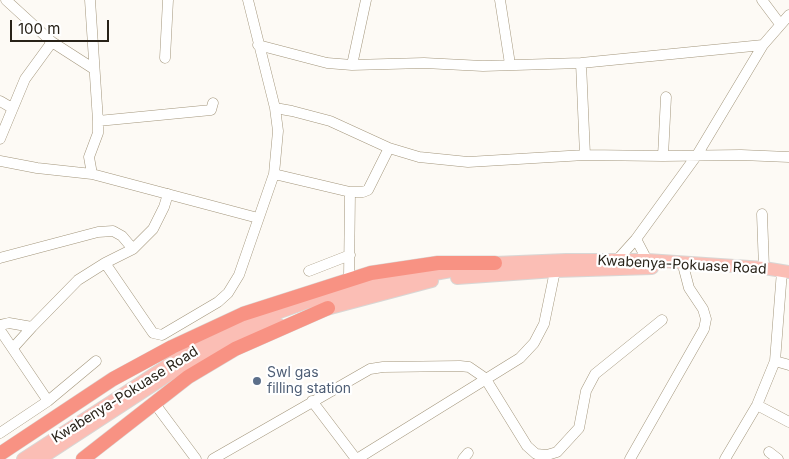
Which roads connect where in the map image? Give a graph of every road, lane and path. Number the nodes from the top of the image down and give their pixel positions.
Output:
1 (6, 0) edge
2 (90, 0) edge
3 (168, 0) edge
4 (248, 0) edge
5 (366, 0) edge
6 (500, 0) edge
7 (762, 0) edge
8 (789, 15) edge
9 (780, 24) junction
10 (52, 42) junction
11 (258, 45) junction
12 (763, 46) junction
13 (164, 58) dead end
14 (581, 63) junction
15 (510, 64) junction
16 (352, 65) junction
17 (94, 69) junction
18 (666, 97) dead end
19 (0, 101) edge
20 (213, 104) dead end
21 (12, 108) junction
22 (275, 108) junction
23 (98, 121) junction
24 (0, 139) edge
25 (390, 148) junction
26 (585, 154) junction
27 (663, 156) junction
28 (697, 156) junction
29 (789, 157) edge
30 (0, 161) edge
31 (92, 174) junction
32 (274, 174) junction
33 (350, 192) junction
34 (168, 194) junction
35 (762, 214) dead end
36 (258, 218) junction
37 (636, 239) junction
38 (134, 250) junction
39 (350, 255) junction
40 (0, 258) edge
41 (618, 259) junction
42 (495, 263) junction
43 (105, 264) junction
44 (647, 264) junction
45 (764, 268) junction
46 (684, 269) junction
47 (309, 271) dead end
48 (555, 271) junction
49 (786, 272) edge
50 (349, 278) junction
51 (328, 308) junction
52 (662, 320) dead end
53 (0, 325) edge
54 (32, 327) junction
55 (0, 330) edge
56 (13, 348) junction
57 (96, 361) dead end
58 (775, 361) junction
59 (789, 365) edge
60 (485, 378) junction
61 (48, 401) junction
62 (312, 401) junction
63 (155, 404) junction
64 (757, 405) junction
65 (789, 422) edge
66 (0, 433) edge
67 (769, 452) dead end
68 (0, 454) edge
69 (23, 459) edge
70 (40, 459) edge
71 (83, 459) edge
72 (196, 459) edge
73 (213, 459) edge
74 (356, 459) edge
75 (630, 459) edge
76 (725, 459) edge
77 (778, 459) edge

1 - 10 street
2 - 17 street
3 - 13 street
4 - 11 street
5 - 16 street
6 - 15 street
7 - 9 street
8 - 9 street
9 - 12 street
10 - 17 street
10 - 21 street
11 - 16 street
11 - 22 street
12 - 14 street
12 - 28 street
14 - 15 street
14 - 26 street
15 - 16 street
17 - 23 street
18 - 27 street
19 - 21 street
20 - 23 street
21 - 24 street
22 - 25 street
22 - 32 street
23 - 31 street
25 - 26 street
25 - 33 street
26 - 27 street
27 - 28 street
28 - 29 street
28 - 37 street
30 - 31 street
31 - 34 street
32 - 33 street
32 - 36 street
33 - 39 street
34 - 36 street
34 - 38 street
35 - 45 street
36 - 43 street
37 - 41 street
37 - 44 street
38 - 40 street
38 - 43 street
39 - 47 street
39 - 50 street
41 - 42 main road, Kwabenya-Pokuase Road
41 - 44 main road, Kwabenya-Pokuase Road
42 - 50 highway
42 - 69 main road, Kwabenya-Pokuase Road
43 - 54 street
44 - 45 main road, Kwabenya-Pokuase Road
44 - 46 main road, Kwabenya-Pokuase Road
44 - 48 main road, Kwabenya-Pokuase Road
45 - 49 main road, Kwabenya-Pokuase Road
46 - 49 main road, Kwabenya-Pokuase Road
46 - 75 street
48 - 51 main road, Kwabenya-Pokuase Road
48 - 60 street
49 - 58 street
50 - 68 highway
51 - 63 highway
51 - 70 main road, Kwabenya-Pokuase Road
52 - 60 street
53 - 54 street
54 - 56 street
55 - 56 street
56 - 61 street
57 - 61 street
58 - 59 street
58 - 64 street
60 - 62 street
60 - 74 street
61 - 66 street
62 - 73 street
62 - 74 street
63 - 71 highway
63 - 72 street
64 - 65 street
64 - 76 street
67 - 77 street

